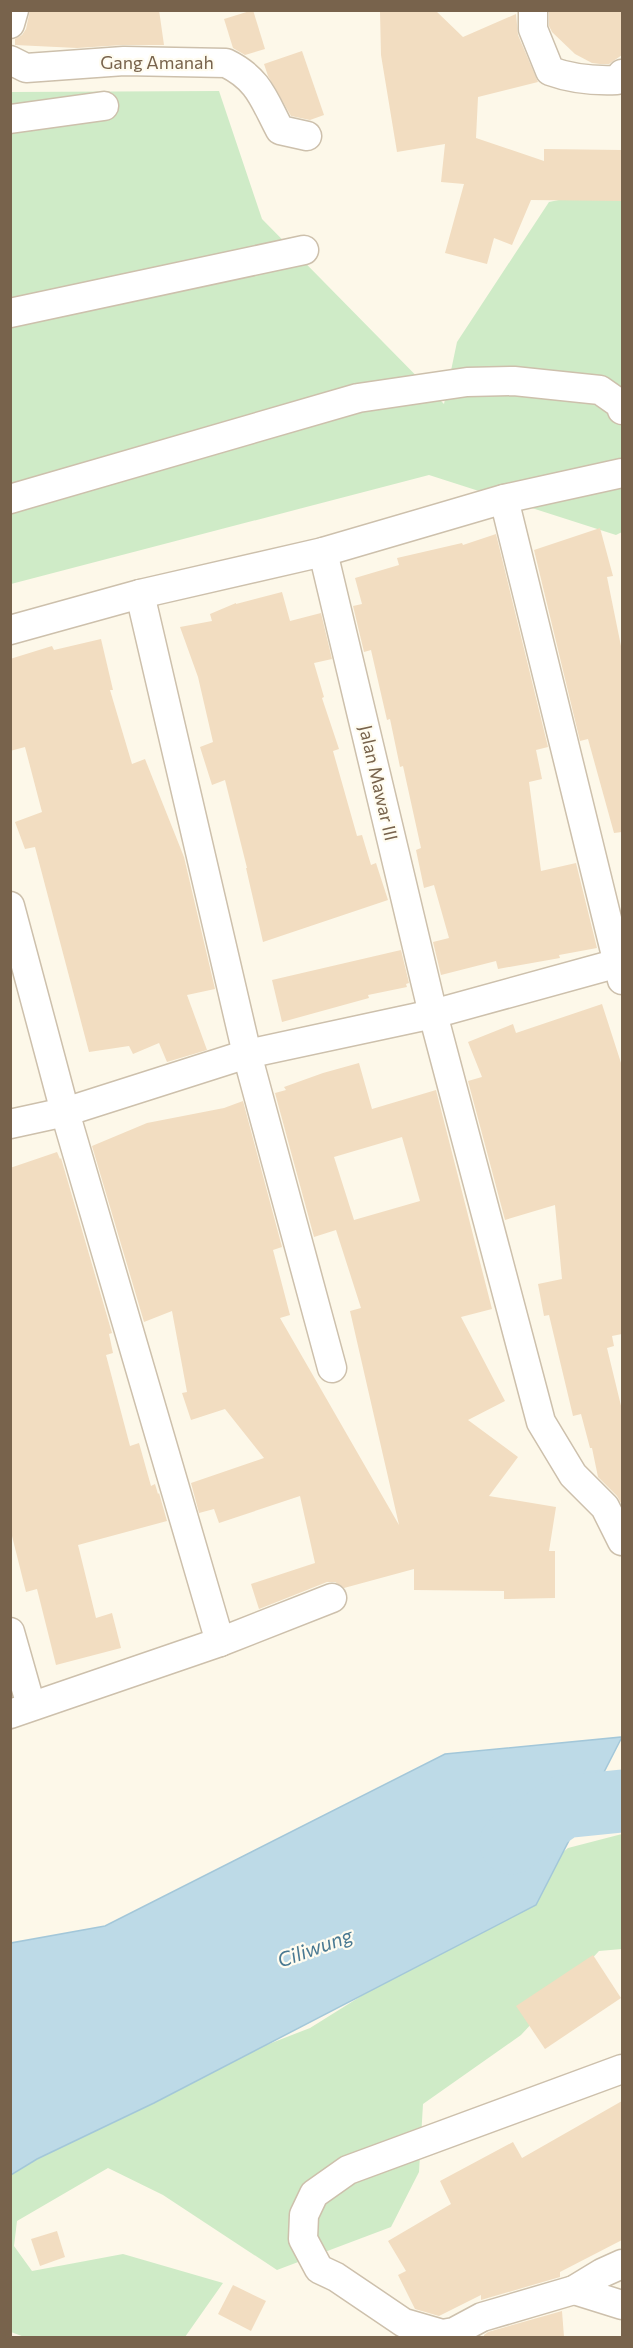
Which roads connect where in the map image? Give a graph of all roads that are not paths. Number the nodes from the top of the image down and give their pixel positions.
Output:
1 (14, 10) edge
2 (533, 10) edge
3 (10, 24) edge
4 (10, 60) edge
5 (622, 74) edge
6 (104, 106) dead end
7 (10, 119) edge
8 (307, 136) dead end
9 (304, 250) dead end
10 (10, 313) edge
11 (622, 410) edge
12 (622, 473) edge
13 (10, 499) edge
14 (504, 500) junction
15 (323, 552) junction
16 (140, 594) junction
17 (10, 630) edge
18 (10, 906) edge
19 (621, 969) edge
20 (433, 1014) junction
21 (248, 1054) junction
22 (65, 1112) junction
23 (10, 1124) edge
24 (332, 1368) dead end
25 (622, 1541) edge
26 (332, 1598) dead end
27 (10, 1632) edge
28 (220, 1642) junction
29 (21, 1710) edge
30 (622, 2069) edge
31 (622, 2264) edge
32 (574, 2290) junction
33 (622, 2305) edge

1 - 3 street
2 - 5 street
4 - 8 street, Gang Amanah
6 - 7 street
9 - 10 street
11 - 13 street
12 - 14 street
14 - 15 street
14 - 19 street
15 - 16 street
15 - 20 street, Jalan Mawar III
16 - 17 street
16 - 21 street
18 - 22 street
19 - 20 street
20 - 21 street
20 - 25 street, Jalan Mawar III
21 - 22 street
21 - 24 street
22 - 23 street
22 - 28 street
26 - 28 street
27 - 29 street
28 - 29 street
30 - 32 street
31 - 32 street
32 - 33 street

